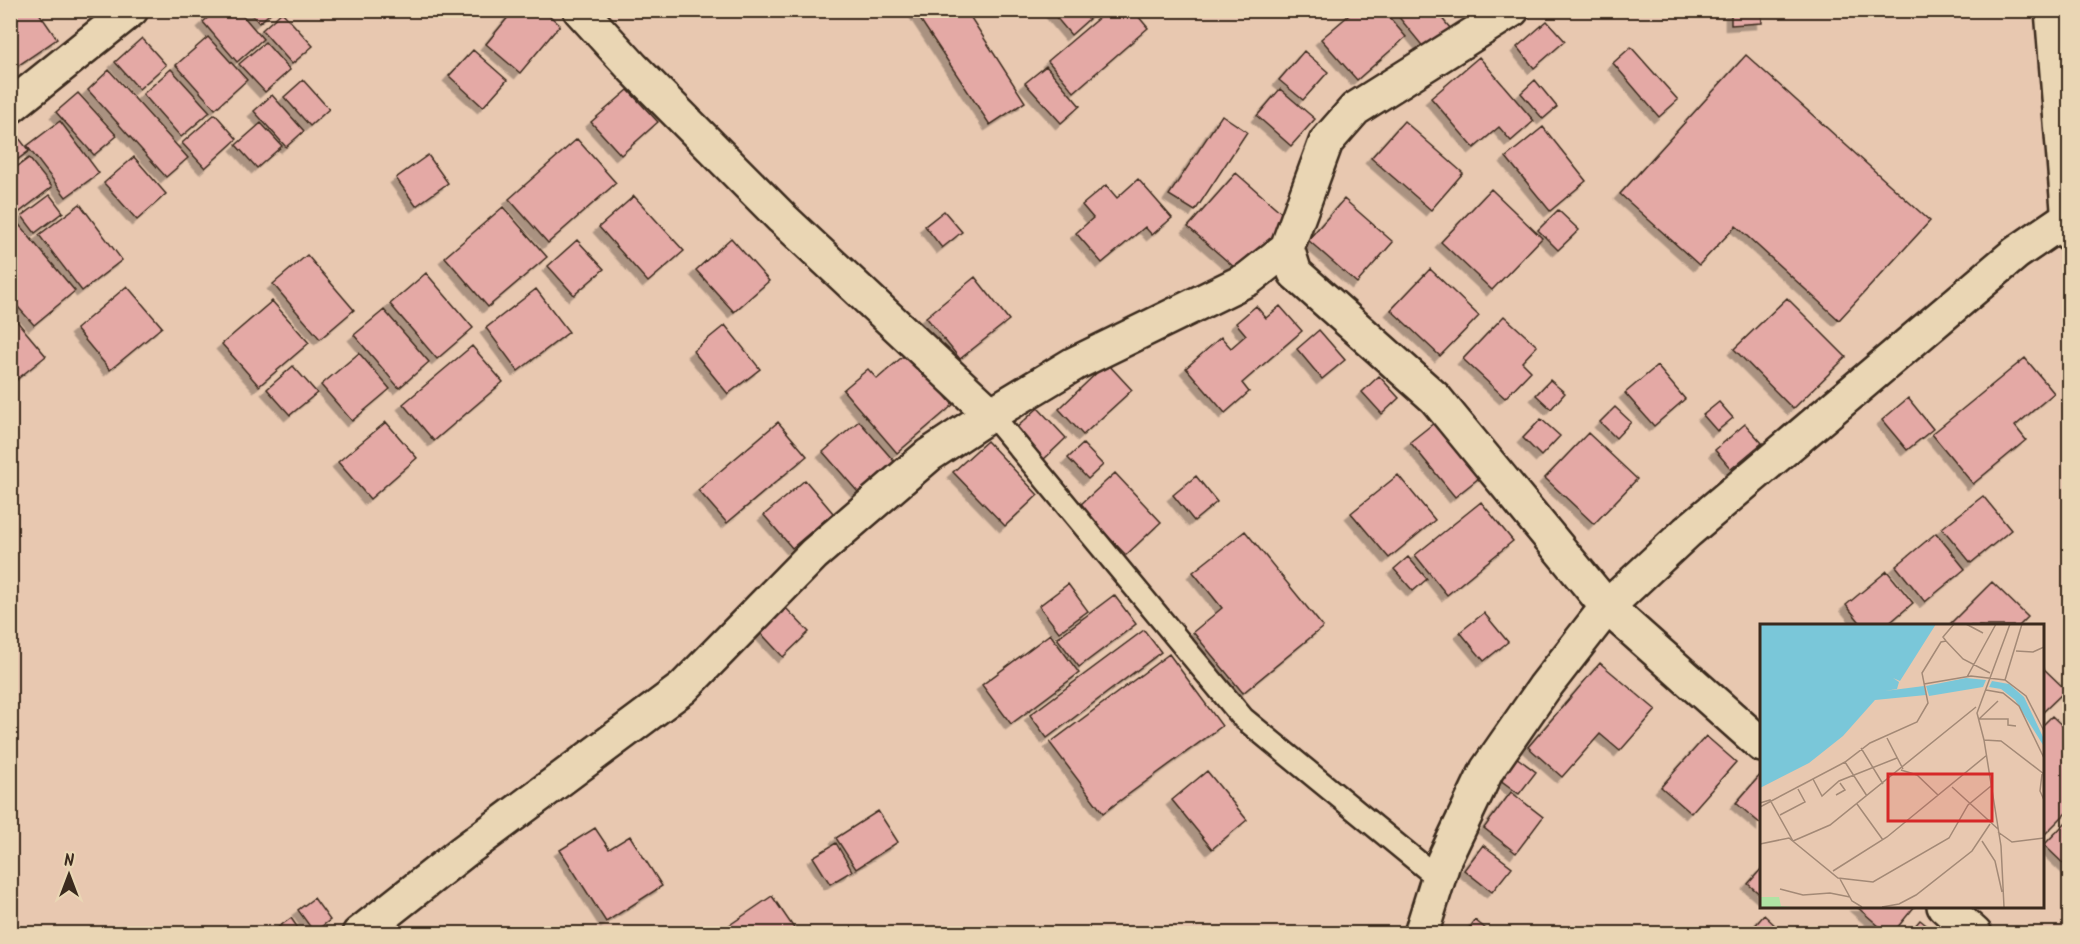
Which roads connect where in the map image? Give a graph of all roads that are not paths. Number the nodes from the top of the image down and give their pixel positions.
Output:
1 (130, 10) edge
2 (580, 10) edge
3 (1512, 10) edge
4 (2052, 10) edge
5 (10, 107) edge
6 (2068, 226) edge
7 (1287, 248) junction
8 (991, 414) junction
9 (1606, 607) junction
10 (1760, 743) edge
11 (1438, 879) junction
12 (1946, 908) edge
13 (359, 933) edge
14 (1421, 933) edge
15 (1975, 933) edge

1 - 5 street
2 - 8 street
3 - 7 street
4 - 6 street
6 - 9 street
7 - 8 street
7 - 9 street
8 - 11 lane
8 - 13 street
9 - 10 street
9 - 11 street
11 - 14 street
12 - 15 street

